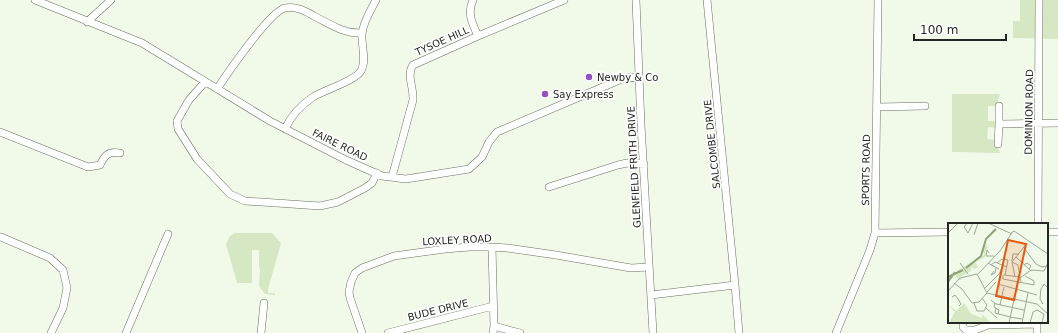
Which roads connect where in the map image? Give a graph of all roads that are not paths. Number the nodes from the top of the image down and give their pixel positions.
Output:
1 (35, 0) edge
2 (111, 0) edge
3 (376, 0) edge
4 (473, 0) edge
5 (564, 0) edge
6 (636, 0) edge
7 (708, 0) edge
8 (878, 0) edge
9 (1039, 0) edge
10 (87, 22) junction
11 (362, 33) junction
12 (478, 36) junction
13 (639, 77) junction
14 (205, 82) junction
15 (217, 89) junction
16 (925, 106) dead end
17 (999, 106) dead end
18 (878, 107) junction
19 (1039, 123) junction
20 (1058, 123) edge
21 (999, 124) junction
22 (285, 129) junction
23 (0, 132) edge
24 (998, 144) dead end
25 (120, 153) dead end
26 (644, 164) junction
27 (377, 173) junction
28 (392, 177) junction
29 (549, 187) dead end
30 (1038, 223) edge
31 (948, 232) edge
32 (875, 233) junction
33 (168, 234) dead end
34 (1, 237) edge
35 (492, 247) junction
36 (649, 267) junction
37 (735, 285) junction
38 (651, 295) junction
39 (264, 303) dead end
40 (493, 306) junction
41 (963, 323) edge
42 (1037, 323) edge
43 (494, 330) edge
44 (51, 333) edge
45 (126, 333) edge
46 (261, 333) edge
47 (362, 333) edge
48 (388, 333) edge
49 (520, 333) edge
50 (654, 333) edge
51 (740, 333) edge
52 (836, 333) edge
53 (1037, 333) edge

1 - 10 street, FAIRE ROAD
2 - 10 street
3 - 11 street
4 - 12 street
5 - 12 street, TYSOE HILL
6 - 13 street, GLENFIELD FRITH DRIVE
7 - 37 street, SALCOMBE DRIVE
8 - 18 street, SPORTS ROAD
9 - 19 street, DOMINION ROAD
10 - 14 street, FAIRE ROAD
11 - 15 street
11 - 22 street
12 - 28 street, TYSOE HILL
13 - 26 street, GLENFIELD FRITH DRIVE
13 - 28 street, FAIRE ROAD
14 - 15 street, FAIRE ROAD
14 - 27 street
15 - 22 street, FAIRE ROAD
16 - 18 street
17 - 21 street
18 - 32 street, SPORTS ROAD
19 - 20 street
19 - 21 street
19 - 30 street, DOMINION ROAD
21 - 24 street
22 - 27 street, FAIRE ROAD
23 - 25 street
26 - 29 street
26 - 36 street, GLENFIELD FRITH DRIVE
27 - 28 street, FAIRE ROAD
31 - 32 street
32 - 52 street, SPORTS ROAD
33 - 45 street
34 - 44 street
35 - 36 street, LOXLEY ROAD
35 - 40 street
35 - 47 street, LOXLEY ROAD
36 - 38 street, GLENFIELD FRITH DRIVE
37 - 38 street
37 - 51 street, SALCOMBE DRIVE
38 - 50 street, GLENFIELD FRITH DRIVE
39 - 46 street
40 - 43 street
40 - 48 street, BUDE DRIVE
41 - 42 street
42 - 53 street
43 - 49 street

